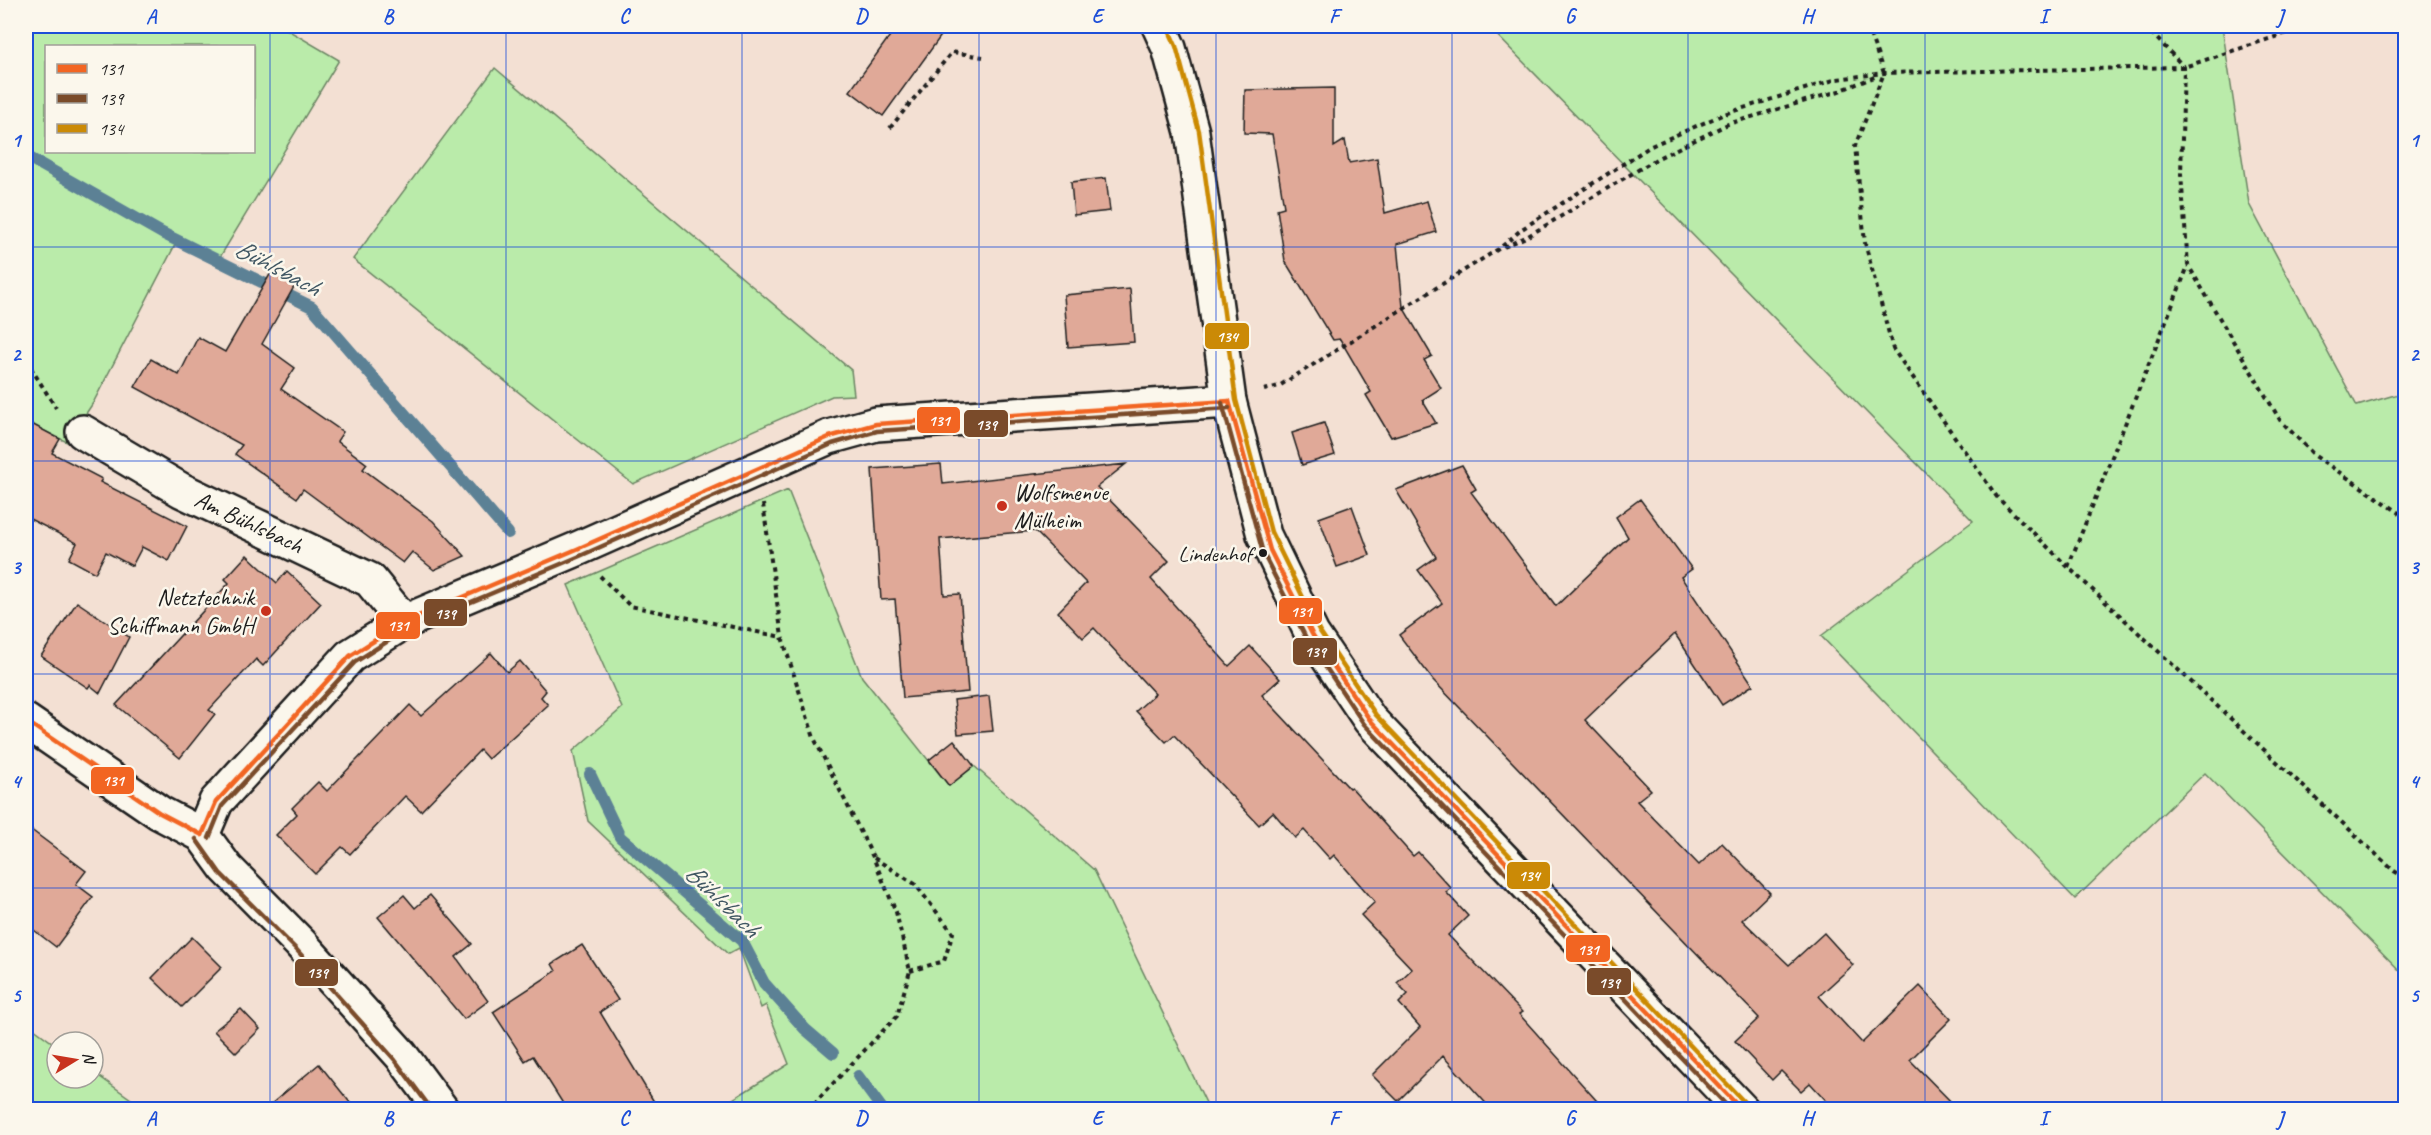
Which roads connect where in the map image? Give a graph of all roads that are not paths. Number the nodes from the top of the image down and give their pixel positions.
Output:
1 (1159, 26) edge
2 (1229, 401) junction
3 (83, 432) road end
4 (404, 622) junction
5 (26, 722) edge
6 (202, 835) junction
7 (442, 1110) edge
8 (1742, 1110) edge

1 - 2 street
2 - 4 street
2 - 8 street
3 - 4 street, Am Bühlsbach
4 - 6 street
5 - 6 street
6 - 7 street

